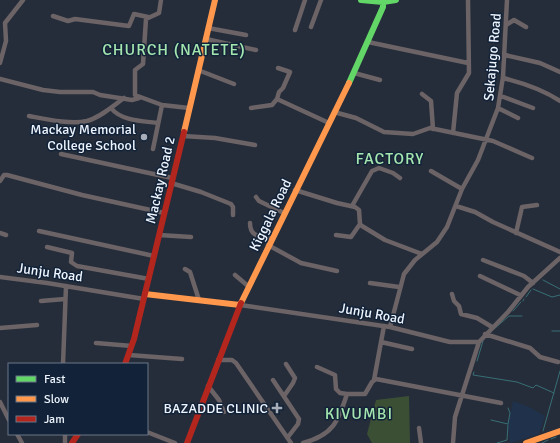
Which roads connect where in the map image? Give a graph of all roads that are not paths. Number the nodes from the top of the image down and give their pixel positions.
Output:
1 (23, 0) edge
2 (161, 0) edge
3 (215, 0) edge
4 (305, 0) edge
5 (321, 0) edge
6 (361, 0) edge
7 (392, 0) edge
8 (468, 0) edge
9 (507, 0) edge
10 (383, 2) junction
11 (53, 16) dead end
12 (148, 17) junction
13 (506, 25) junction
14 (310, 27) dead end
15 (526, 27) dead end
16 (208, 28) junction
17 (295, 30) dead end
18 (246, 35) dead end
19 (206, 39) junction
20 (368, 42) junction
21 (256, 50) dead end
22 (504, 55) junction
23 (0, 63) edge
24 (468, 63) junction
25 (278, 68) dead end
26 (198, 70) junction
27 (560, 72) edge
28 (354, 73) junction
29 (503, 78) junction
30 (0, 80) edge
31 (380, 80) dead end
32 (234, 84) dead end
33 (422, 94) dead end
34 (500, 96) junction
35 (124, 98) junction
36 (139, 98) junction
37 (278, 100) junction
38 (560, 101) edge
39 (162, 105) junction
40 (111, 108) junction
41 (189, 108) junction
42 (251, 108) dead end
43 (498, 108) junction
44 (533, 108) dead end
45 (334, 112) junction
46 (29, 116) dead end
47 (518, 118) dead end
48 (158, 123) junction
49 (329, 123) junction
50 (433, 129) junction
51 (453, 133) junction
52 (183, 136) junction
53 (487, 140) junction
54 (255, 145) dead end
55 (153, 149) dead end
56 (61, 154) dead end
57 (532, 158) dead end
58 (431, 172) dead end
59 (400, 178) dead end
60 (0, 181) edge
61 (172, 181) junction
62 (462, 189) junction
63 (295, 190) junction
64 (256, 197) dead end
65 (537, 205) dead end
66 (352, 206) junction
67 (456, 206) junction
68 (164, 213) junction
69 (284, 213) junction
70 (233, 216) dead end
71 (250, 223) dead end
72 (360, 224) junction
73 (39, 230) dead end
74 (516, 232) junction
75 (0, 233) edge
76 (6, 235) dead end
77 (159, 235) junction
78 (336, 235) dead end
79 (191, 237) dead end
80 (270, 242) junction
81 (47, 246) dead end
82 (560, 252) edge
83 (422, 254) junction
84 (154, 256) junction
85 (560, 258) edge
86 (483, 260) dead end
87 (185, 269) dead end
88 (336, 271) dead end
89 (235, 275) dead end
90 (480, 276) dead end
91 (0, 277) edge
92 (149, 279) junction
93 (533, 282) junction
94 (370, 283) dead end
95 (66, 286) junction
96 (248, 286) junction
97 (399, 287) junction
98 (452, 294) dead end
99 (520, 295) junction
100 (145, 297) junction
101 (65, 299) junction
102 (199, 300) junction
103 (41, 301) dead end
104 (240, 305) junction
105 (37, 325) dead end
106 (384, 326) junction
107 (390, 327) junction
108 (492, 327) junction
109 (0, 328) edge
110 (485, 334) junction
111 (381, 342) junction
112 (479, 342) junction
113 (96, 343) dead end
114 (132, 346) junction
115 (412, 349) dead end
116 (129, 355) junction
117 (182, 359) dead end
118 (218, 360) junction
119 (558, 362) dead end
120 (63, 363) edge
121 (125, 363) edge
122 (286, 364) dead end
123 (318, 367) dead end
124 (273, 380) dead end
125 (374, 380) junction
126 (208, 386) junction
127 (347, 394) junction
128 (463, 395) junction
129 (284, 396) junction
130 (0, 402) edge
131 (501, 403) dead end
132 (224, 412) dead end
133 (8, 418) edge
134 (419, 428) dead end
135 (560, 430) edge
136 (148, 432) edge
137 (288, 437) junction
138 (175, 443) edge
139 (187, 443) edge
140 (291, 443) edge
141 (303, 443) edge
142 (421, 443) edge
143 (453, 443) edge
144 (526, 443) edge

1 - 23 street
2 - 12 street
3 - 16 street, Mackay Road 2
4 - 17 street
5 - 14 street
6 - 10 street
7 - 10 street
8 - 24 street
9 - 13 street, Sekajugo Road
10 - 20 street, Kiggala Road
11 - 12 street
12 - 36 street
13 - 15 street
13 - 22 street, Sekajugo Road
16 - 18 street
16 - 19 street, Mackay Road 2
19 - 21 street
19 - 26 street, Mackay Road 2
20 - 24 street
20 - 28 street, Kiggala Road
22 - 27 street
22 - 29 street, Sekajugo Road
24 - 51 street
25 - 37 street
26 - 32 street
26 - 41 street, Mackay Road 2
28 - 31 street
28 - 45 street, Kiggala Road
29 - 34 street, Sekajugo Road
29 - 38 street
30 - 35 street
33 - 50 street
34 - 43 street, Sekajugo Road
34 - 44 street
35 - 36 street
35 - 40 street
36 - 39 street
37 - 42 street
37 - 49 street
39 - 41 street
39 - 48 street
40 - 46 street
40 - 48 street
41 - 52 street, Mackay Road 2
43 - 47 street
43 - 53 street, Sekajugo Road
45 - 49 street, Kiggala Road
45 - 50 street
48 - 55 street
49 - 63 street, Kiggala Road
50 - 51 street
51 - 53 street
52 - 54 street
52 - 61 street, Mackay Road 2
53 - 57 street
53 - 62 street, Sekajugo Road
56 - 61 street
58 - 62 street
59 - 66 street
60 - 68 street
61 - 68 street, Mackay Road 2
61 - 70 street
62 - 67 street, Sekajugo Road
63 - 66 street
63 - 69 street, Kiggala Road
64 - 69 street
65 - 74 street
66 - 72 street
67 - 74 street
67 - 83 street, Sekajugo Road
68 - 77 street, Mackay Road 2
69 - 80 street, Kiggala Road
71 - 80 street
72 - 78 street
72 - 83 street
73 - 84 street
74 - 82 street
75 - 76 street
77 - 79 street
77 - 84 street, Mackay Road 2
80 - 88 street
80 - 96 street, Kiggala Road
81 - 92 street
83 - 97 street, Sekajugo Road
84 - 92 street, Mackay Road 2
85 - 93 street
86 - 93 street
87 - 102 street
89 - 96 street
90 - 99 street
91 - 95 street, Junju Road
92 - 100 street, Mackay Road 2
93 - 99 street
94 - 97 street
95 - 100 street, Junju Road
95 - 101 street
96 - 104 street, Kiggala Road
97 - 107 street, Sekajugo Road
98 - 108 street
99 - 108 street
100 - 102 street, Junju Road
100 - 114 street, Mackay Road 2
101 - 103 street
101 - 120 street
102 - 104 street, Junju Road
104 - 106 street, Junju Road
104 - 118 street, Kiggala Road
105 - 109 street
106 - 107 street, Junju Road
106 - 111 street
107 - 112 street, Junju Road
108 - 110 street
110 - 112 street
110 - 119 street
111 - 115 street
111 - 125 street
112 - 128 street
113 - 114 street
114 - 116 street, Mackay Road 2
116 - 117 street
116 - 121 street, Mackay Road 2
118 - 126 street, Kiggala Road
118 - 137 street
122 - 129 street
123 - 127 street
124 - 129 street
125 - 127 street
125 - 128 street
126 - 132 street
126 - 139 street, Kiggala Road
127 - 141 street
128 - 131 street
128 - 143 street
129 - 137 street
130 - 133 street
134 - 142 street
135 - 144 street
136 - 138 street
137 - 140 street

